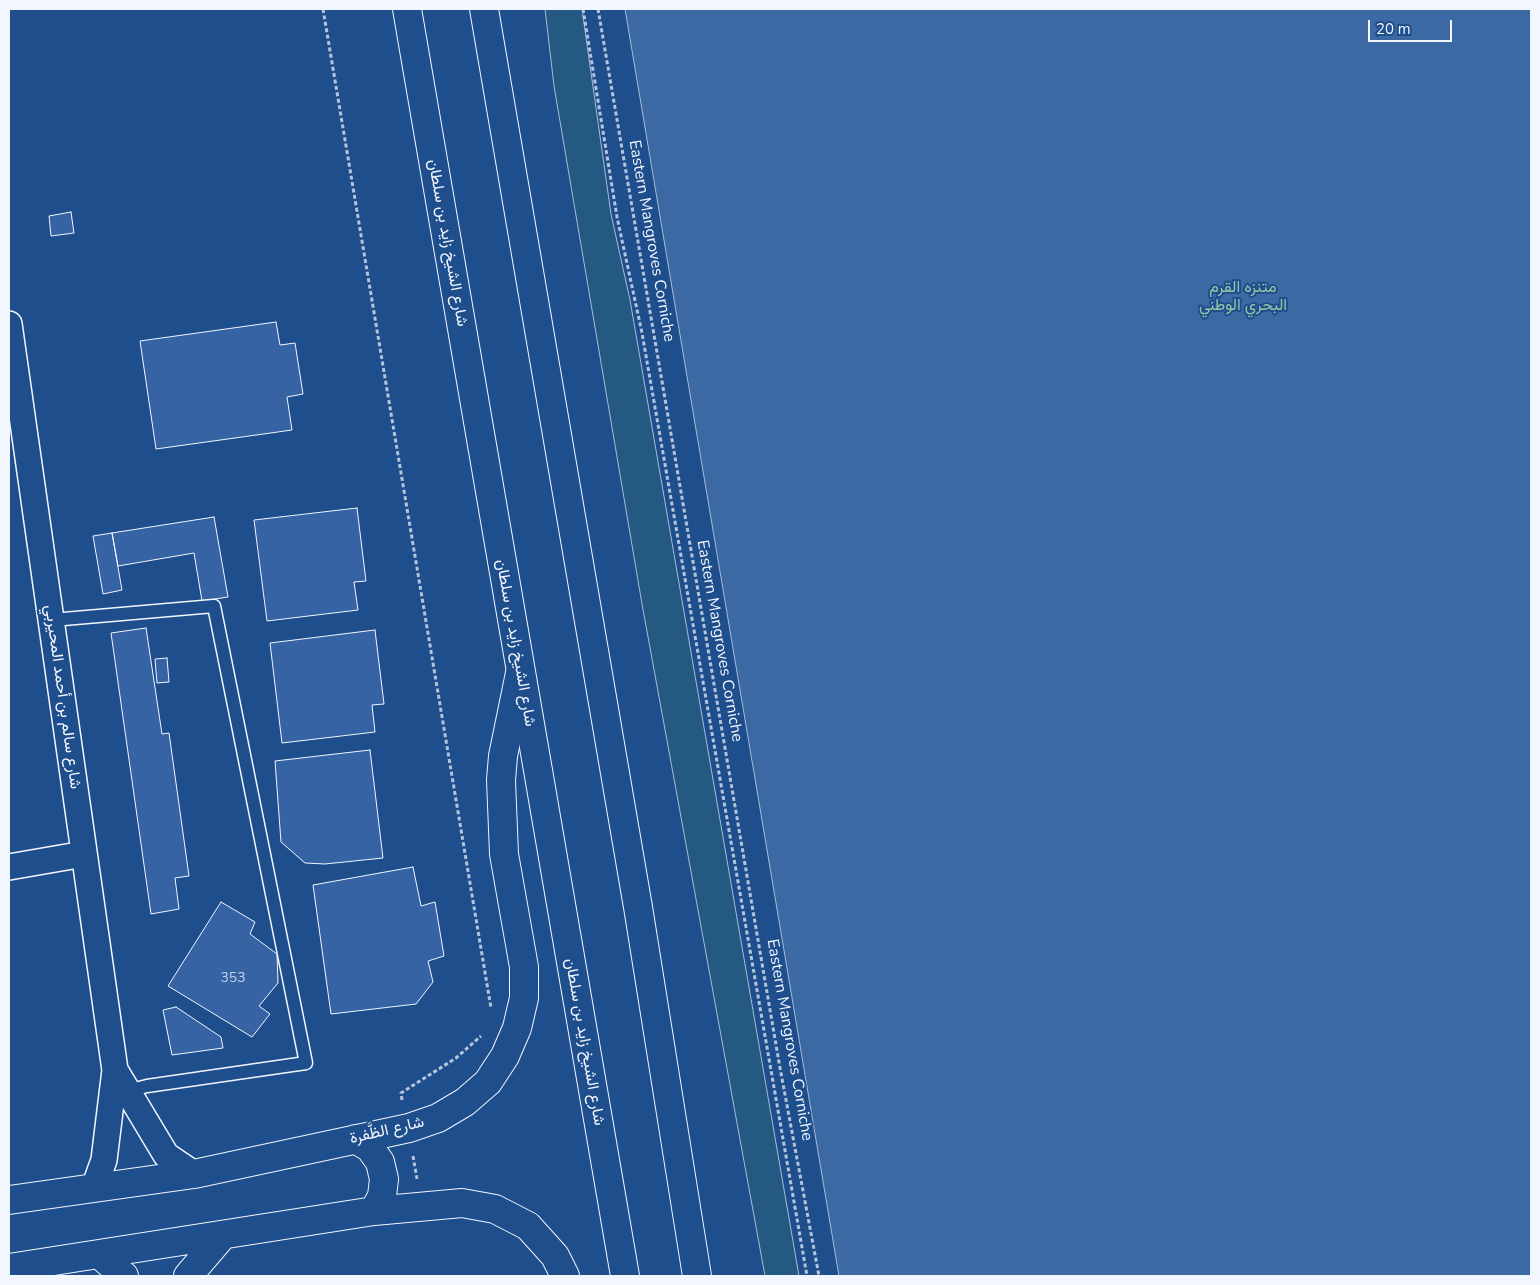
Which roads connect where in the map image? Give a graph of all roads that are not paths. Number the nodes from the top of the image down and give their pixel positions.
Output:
1 (407, 9) edge
2 (484, 9) edge
3 (9, 324) edge
4 (52, 620) junction
5 (520, 673) junction
6 (84, 854) junction
7 (9, 867) edge
8 (121, 1081) junction
9 (355, 1139) junction
10 (194, 1174) junction
11 (94, 1188) junction
12 (9, 1200) edge
13 (374, 1211) junction
14 (222, 1236) junction
15 (99, 1254) junction
16 (9, 1268) edge
17 (124, 1276) edge
18 (188, 1276) edge
19 (565, 1276) edge
20 (625, 1276) edge
21 (697, 1276) edge

1 - 5 main road, شارع الشيخ زايد بن سلطان
2 - 21 main road
3 - 4 street, شارع سالم بن أحمد المحيربي
4 - 6 street, شارع سالم بن أحمد المحيربي
4 - 8 lane
5 - 9 main road, شارع الظَّفرة
5 - 20 main road, شارع الشيخ زايد بن سلطان
6 - 7 street
6 - 8 street, شارع سالم بن أحمد المحيربي
8 - 10 street, شارع سالم بن أحمد المحيربي
8 - 11 street, شارع سالم بن أحمد المحيربي
9 - 10 main road, شارع الظَّفرة
9 - 13 main road
10 - 11 main road, شارع الظَّفرة
11 - 12 main road, شارع الظَّفرة
13 - 14 main road
13 - 19 main road
14 - 15 main road
14 - 18 main road
15 - 16 main road
15 - 17 main road

